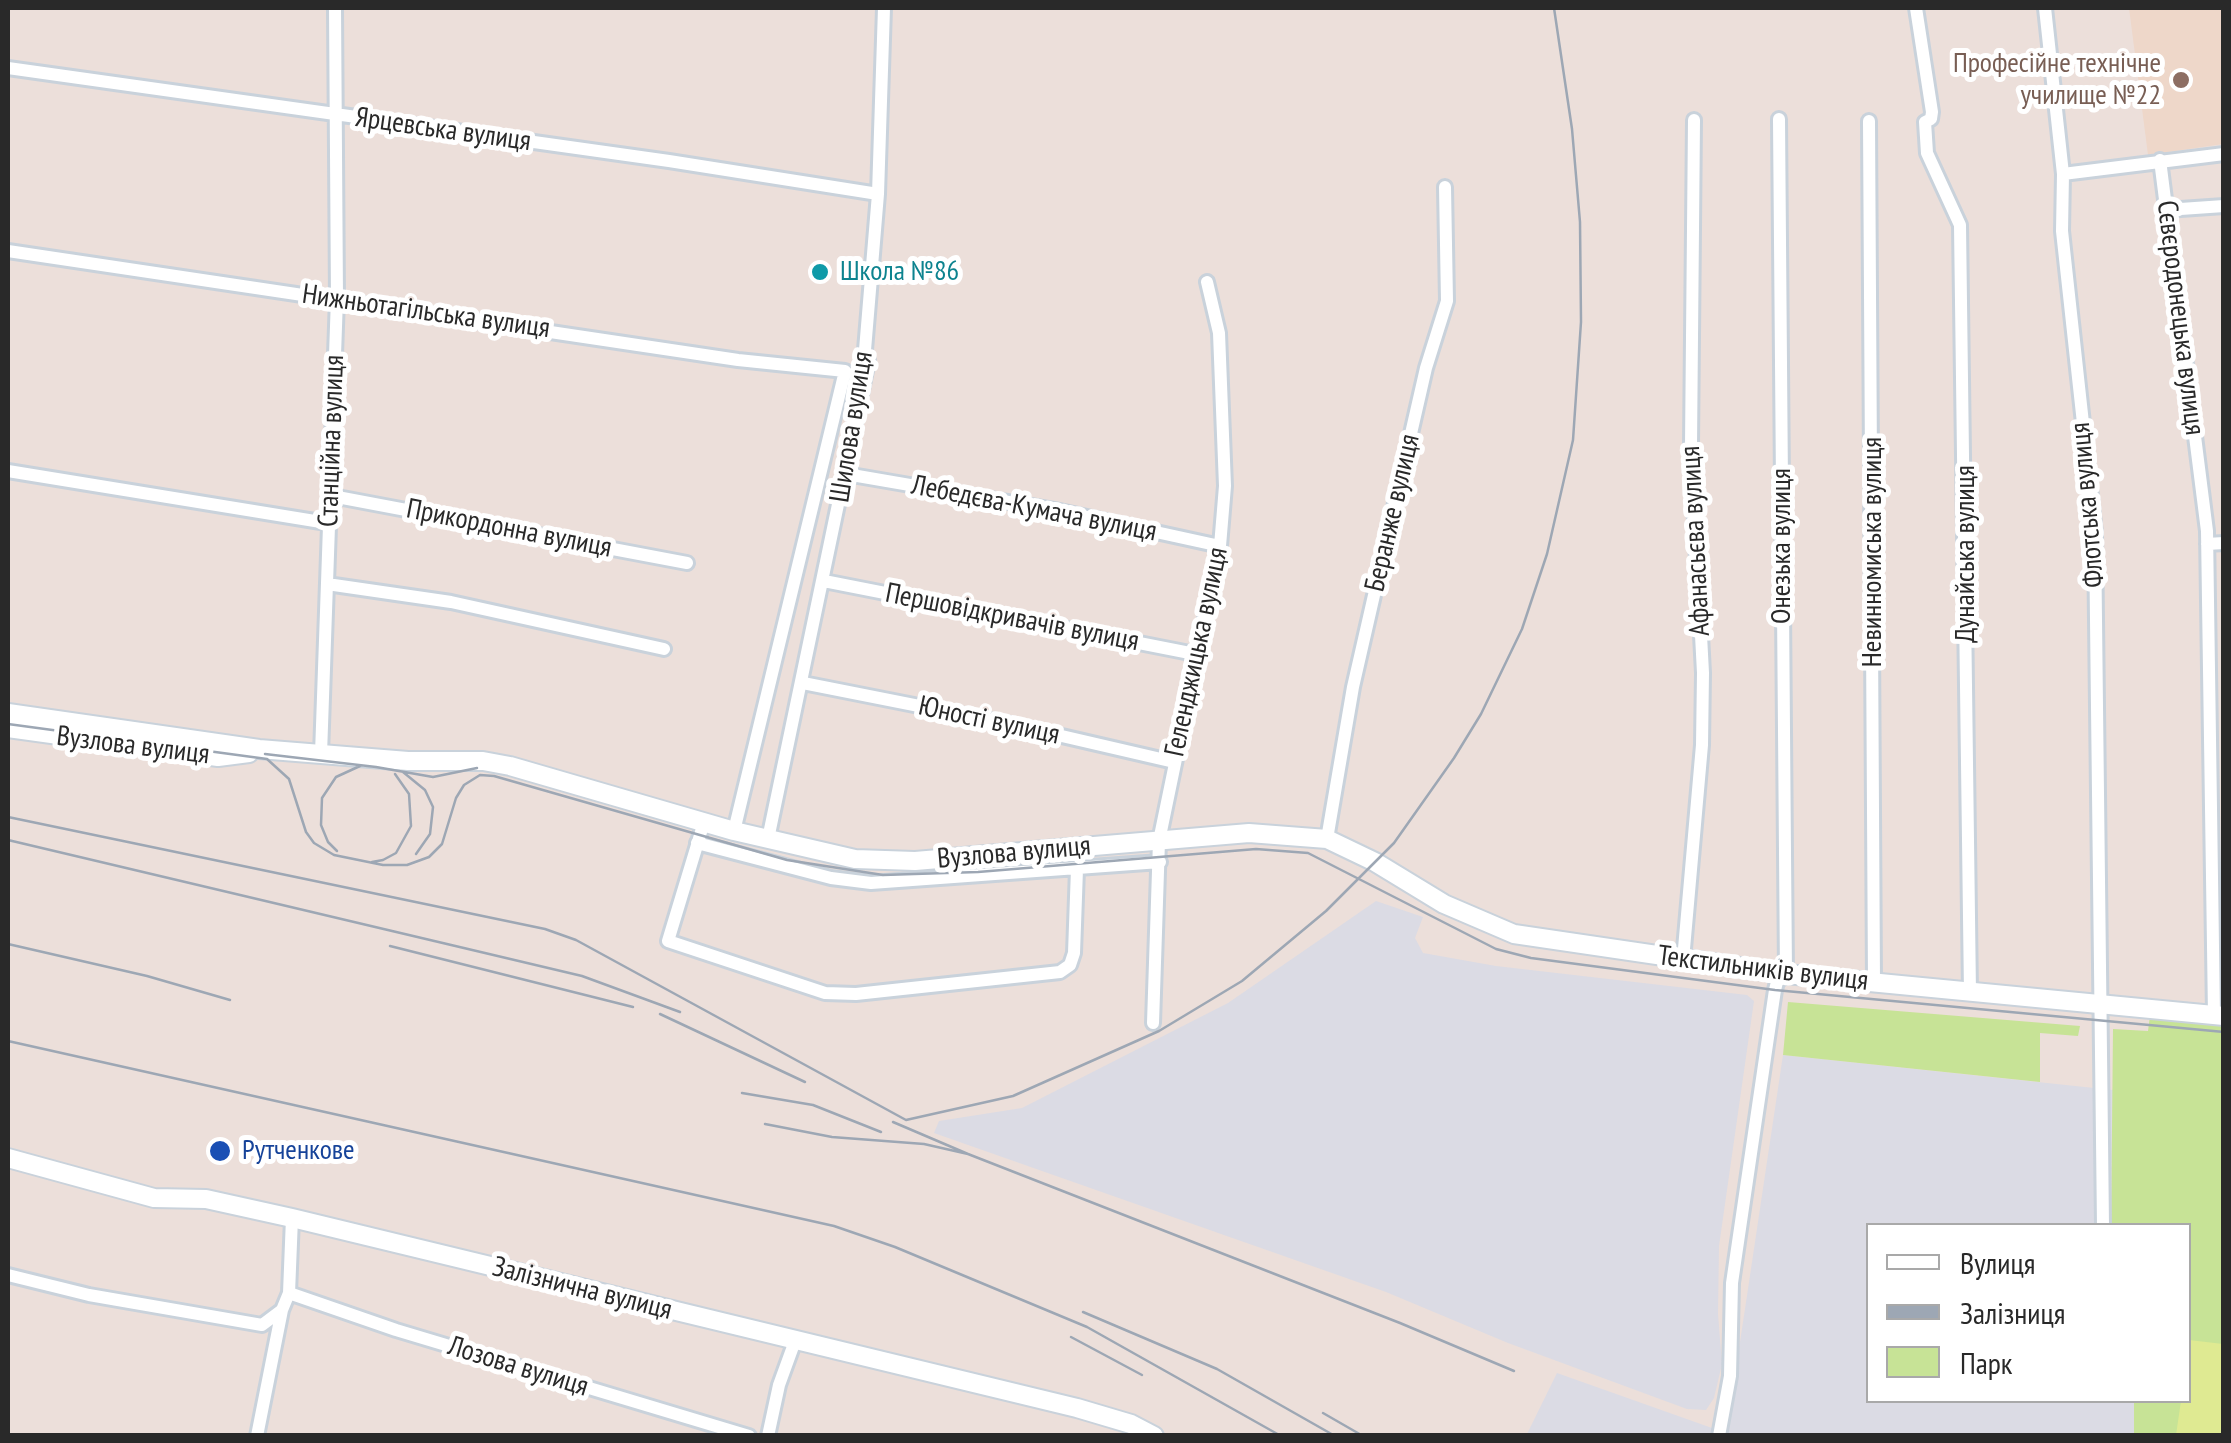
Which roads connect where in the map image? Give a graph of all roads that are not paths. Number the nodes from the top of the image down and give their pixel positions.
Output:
1 (335, 8) edge
2 (884, 8) edge
3 (1916, 8) edge
4 (2045, 8) edge
5 (8, 68) edge
6 (336, 114) junction
7 (1780, 119) dead end
8 (1694, 120) dead end
9 (1869, 121) dead end
10 (2224, 154) edge
11 (2160, 160) junction
12 (2062, 174) junction
13 (1446, 187) dead end
14 (878, 194) junction
15 (2224, 206) edge
16 (2166, 210) junction
17 (8, 251) edge
18 (1207, 282) dead end
19 (337, 298) junction
20 (845, 371) joint
21 (8, 471) edge
22 (846, 474) junction
23 (332, 496) junction
24 (327, 523) junction
25 (2224, 543) edge
26 (2207, 544) junction
27 (1220, 546) junction
28 (687, 563) dead end
29 (824, 581) junction
30 (327, 584) junction
31 (664, 648) dead end
32 (1200, 655) junction
33 (803, 683) junction
34 (8, 714) edge
35 (8, 728) edge
36 (259, 750) junction
37 (321, 754) junction
38 (1174, 762) junction
39 (704, 822) junction
40 (734, 831) junction
41 (768, 839) junction
42 (1327, 839) junction
43 (1159, 841) junction
44 (697, 843) junction
45 (1160, 862) junction
46 (1076, 869) junction
47 (1683, 960) junction
48 (1786, 974) junction
49 (1874, 982) junction
50 (1970, 993) junction
51 (2101, 1005) junction
52 (2219, 1015) edge
53 (1153, 1022) dead end
54 (8, 1158) edge
55 (292, 1218) junction
56 (2103, 1223) edge
57 (8, 1275) edge
58 (290, 1293) junction
59 (282, 1310) junction
60 (796, 1342) junction
61 (256, 1436) edge
62 (749, 1436) edge
63 (768, 1436) edge
64 (1154, 1436) edge
65 (1719, 1436) edge

1 - 6 street, Станційна вулиця
2 - 14 street, Шилова вулиця
3 - 50 street, Дунайська вулиця
4 - 12 street, Флотська вулиця
5 - 6 street, Ярцевська вулиця
6 - 14 street, Ярцевська вулиця
6 - 19 street, Станційна вулиця
7 - 48 street, Онезька вулиця
8 - 47 street, Афанасьєва вулиця
9 - 49 street, Невинномиська вулиця
10 - 11 street
11 - 12 street
11 - 16 street, Сєвєродонецька вулиця
12 - 51 street, Флотська вулиця
13 - 42 street, Беранже вулиця
14 - 22 street, Шилова вулиця
15 - 16 street
16 - 26 street, Сєвєродонецька вулиця
17 - 19 street, Нижньотагільська вулиця
18 - 27 street, Геленджицька вулиця
19 - 20 street, Нижньотагільська вулиця
19 - 23 street, Станційна вулиця
20 - 40 street, Шилова вулиця
21 - 24 street
22 - 27 street, Лебедєва-Кумача вулиця
22 - 29 street, Шилова вулиця
23 - 24 street, Станційна вулиця
23 - 28 street, Прикордонна вулиця
24 - 30 street, Станційна вулиця
25 - 26 street
26 - 52 street, Сєвєродонецька вулиця
27 - 32 street, Геленджицька вулиця
29 - 32 street, Першовідкривачів вулиця
29 - 33 street, Шилова вулиця
30 - 31 street
30 - 37 street, Станційна вулиця
32 - 38 street, Геленджицька вулиця
33 - 38 street, Юності вулиця
33 - 41 street, Шилова вулиця
34 - 36 street, Вузлова вулиця
35 - 36 street, Вузлова вулиця
36 - 37 street, Вузлова вулиця
37 - 39 street, Вузлова вулиця
38 - 43 street, Геленджицька вулиця
39 - 40 street, Вузлова вулиця
39 - 44 street
40 - 41 street, Вузлова вулиця
41 - 43 street, Вузлова вулиця
42 - 43 street, Вузлова вулиця
42 - 47 street, Текстильників вулиця
43 - 45 street, Геленджицька вулиця
44 - 46 street
44 - 46 street
45 - 46 street
45 - 53 street, Геленджицька вулиця
47 - 48 street, Текстильників вулиця
48 - 49 street, Текстильників вулиця
48 - 65 street, Онезька вулиця
49 - 50 street, Текстильників вулиця
50 - 51 street, Текстильників вулиця
51 - 52 street, Текстильників вулиця
51 - 56 street, Флотська вулиця
54 - 55 street, Залізнична вулиця
55 - 58 street
55 - 60 street, Залізнична вулиця
57 - 59 street
58 - 59 street
58 - 62 street, Лозова вулиця
59 - 61 street
60 - 63 street
60 - 64 street, Залізнична вулиця

